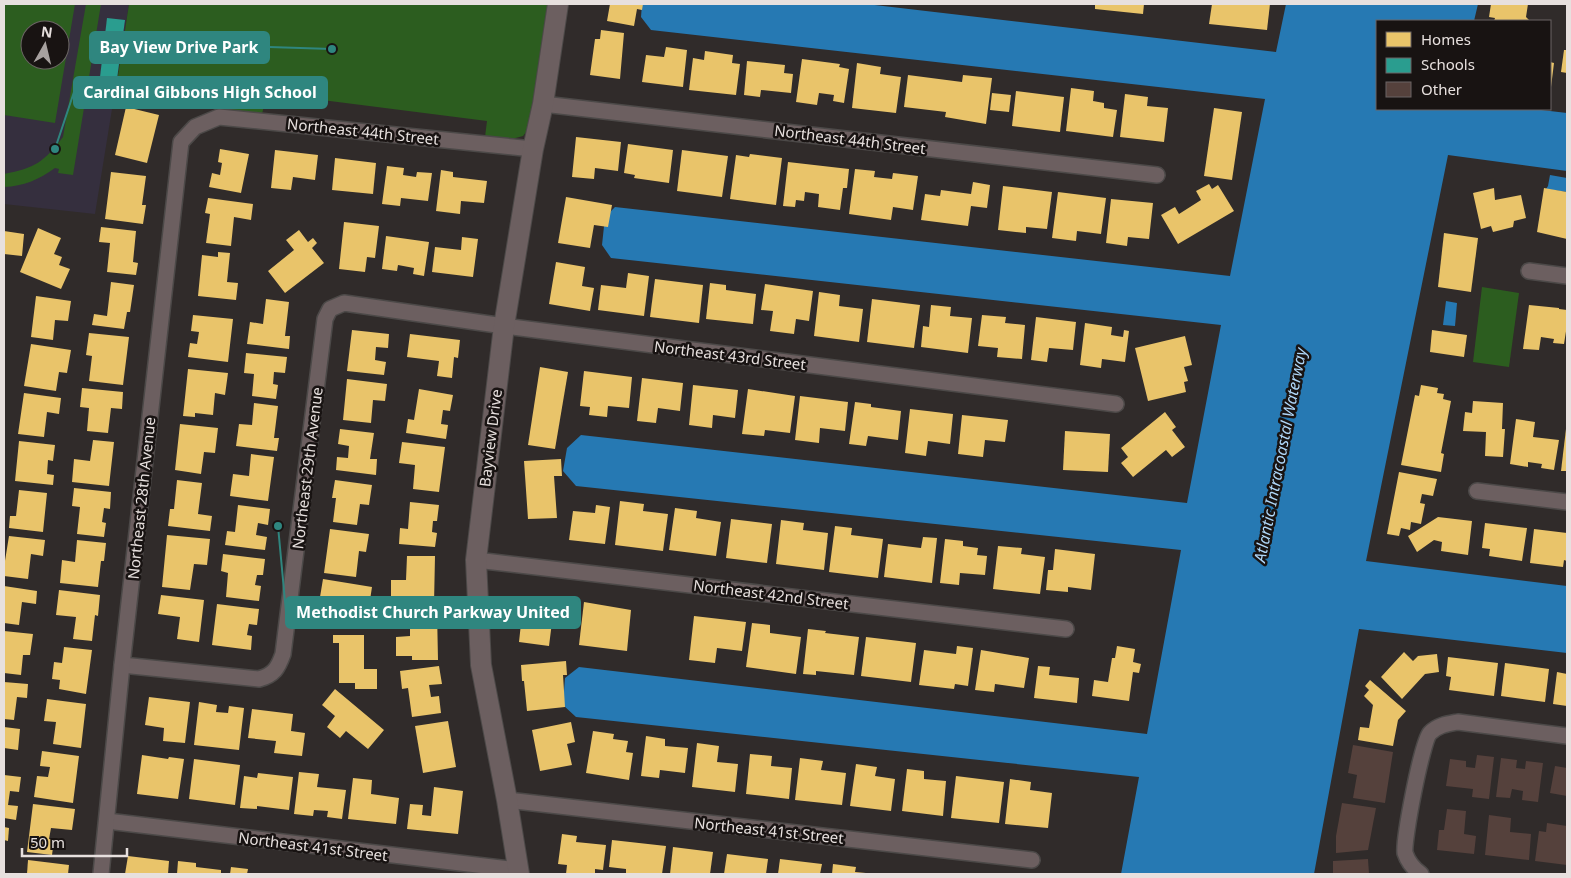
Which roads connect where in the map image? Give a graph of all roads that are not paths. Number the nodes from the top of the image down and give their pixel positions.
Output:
1 (558, 4) edge
2 (543, 104) junction
3 (195, 127) joint
4 (533, 149) junction
5 (1157, 175) dead end
6 (1529, 271) dead end
7 (1567, 276) edge
8 (344, 303) joint
9 (504, 326) junction
10 (1116, 404) dead end
11 (1477, 490) dead end
12 (1567, 502) edge
13 (476, 560) junction
14 (1066, 629) dead end
15 (122, 665) junction
16 (1567, 736) edge
17 (507, 800) junction
18 (108, 821) junction
19 (1032, 860) dead end
20 (518, 872) edge
21 (101, 874) edge
22 (1421, 874) edge

1 - 2 street, Bayview Drive
2 - 4 street, Bayview Drive
2 - 5 street, Northeast 44th Street
3 - 4 street, Northeast 44th Street
3 - 15 street, Northeast 28th Avenue
4 - 9 street, Bayview Drive
6 - 7 street
8 - 9 street, Northeast 43rd Street
8 - 15 street, Northeast 29th Avenue
9 - 10 street, Northeast 43rd Street
9 - 13 street, Bayview Drive
11 - 12 street
13 - 14 street, Northeast 42nd Street
13 - 17 street, Bayview Drive
15 - 18 street, Northeast 28th Avenue
16 - 22 street
17 - 19 street, Northeast 41st Street
17 - 20 street, Bayview Drive
18 - 20 street, Northeast 41st Street
18 - 21 street, Northeast 28th Avenue

